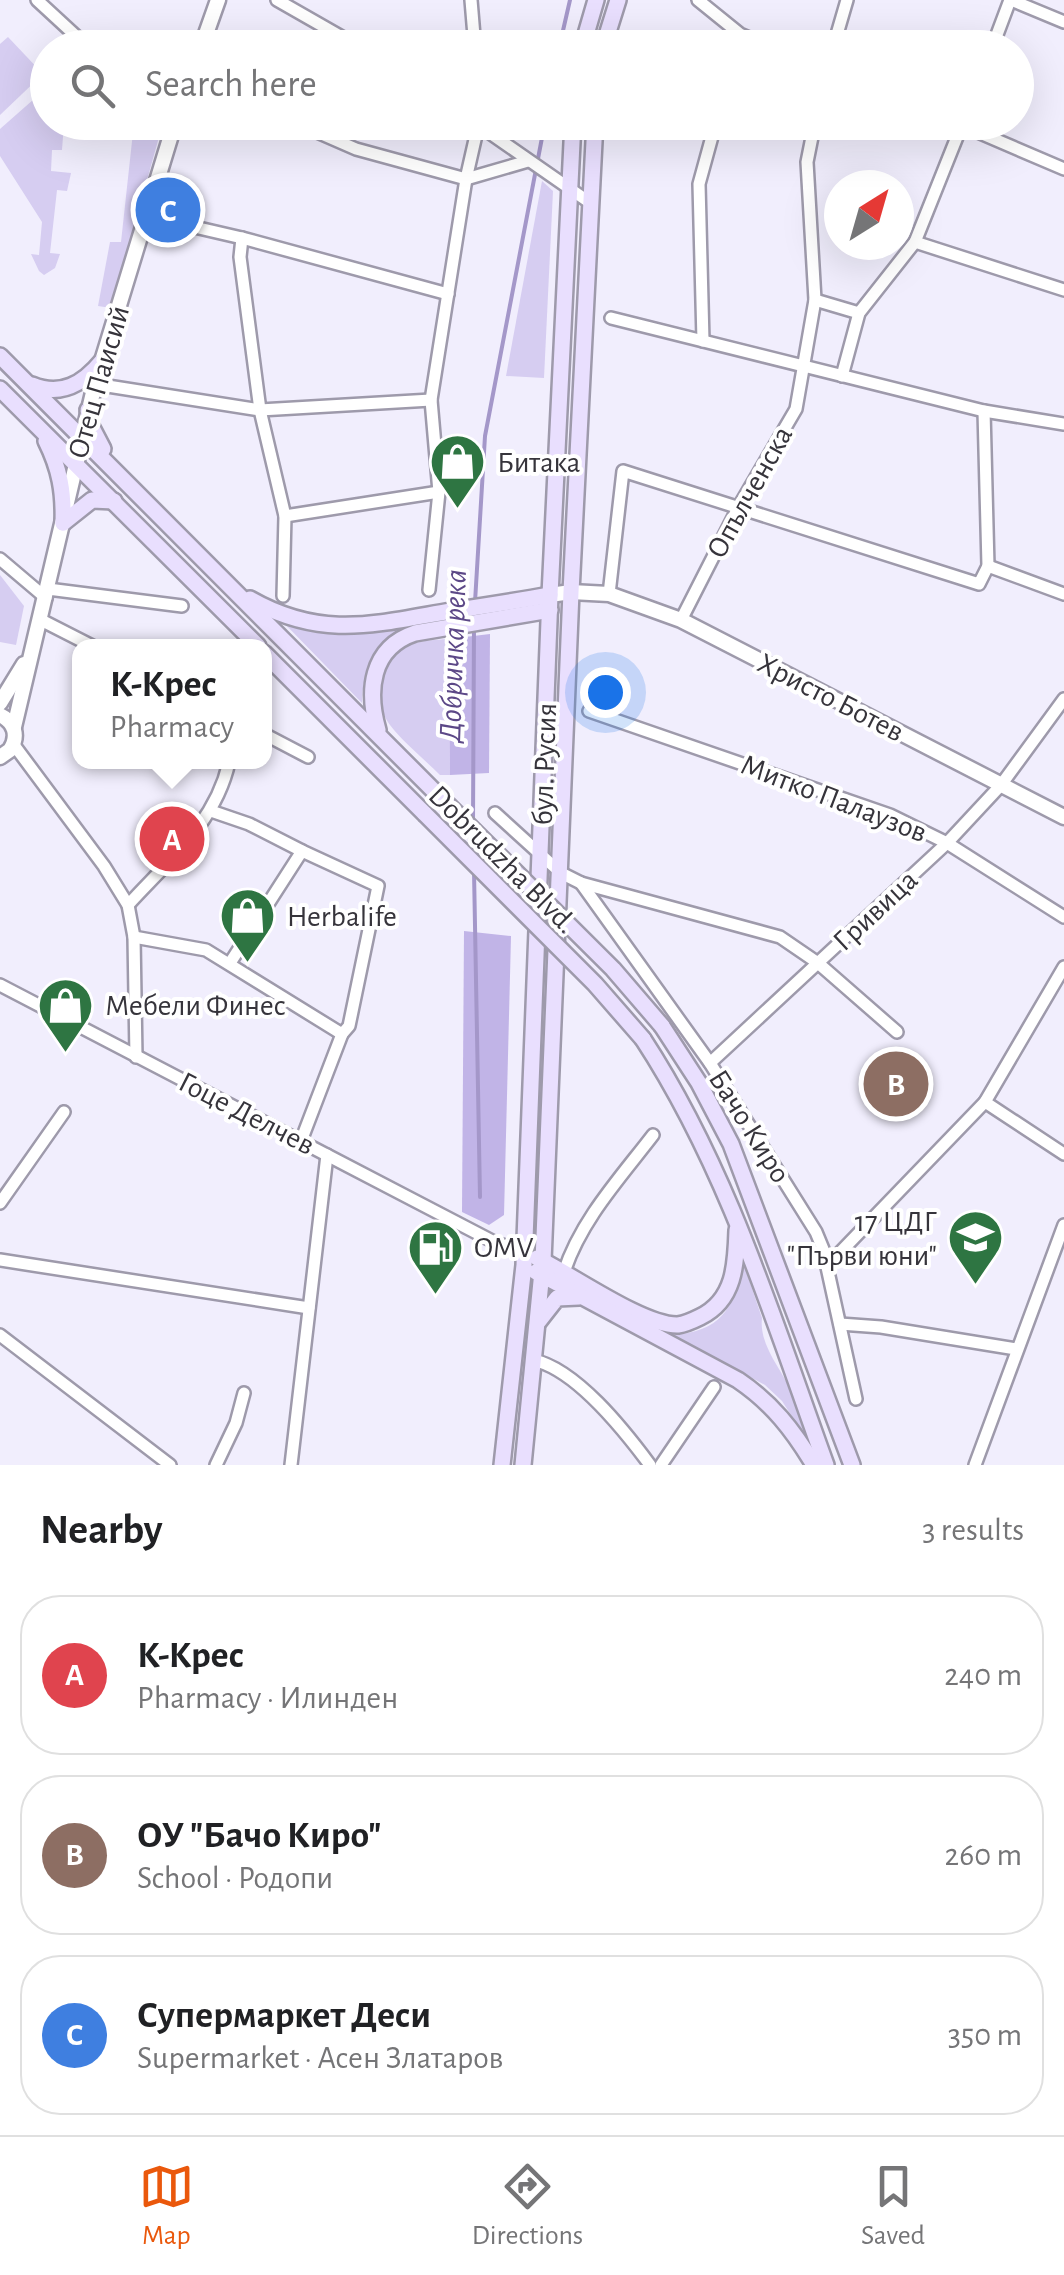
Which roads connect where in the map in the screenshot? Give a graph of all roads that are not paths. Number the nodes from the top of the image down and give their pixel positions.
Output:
1 (37, 0) edge
2 (218, 0) edge
3 (278, 0) edge
4 (472, 0) edge
5 (596, 0) edge
6 (618, 0) edge
7 (698, 0) edge
8 (847, 0) edge
9 (1011, 0) edge
10 (1064, 22) edge
11 (70, 30) edge
12 (207, 30) edge
13 (330, 30) edge
14 (473, 30) edge
15 (587, 30) edge
16 (609, 30) edge
17 (727, 30) edge
18 (838, 30) edge
19 (999, 30) edge
20 (168, 140) edge
21 (335, 140) edge
22 (474, 140) edge
23 (499, 140) edge
24 (572, 140) edge
25 (593, 140) edge
26 (711, 140) edge
27 (812, 140) edge
28 (954, 140) edge
29 (997, 140) edge
30 (534, 166) junction
31 (1064, 169) edge
32 (466, 178) junction
33 (568, 190) junction
34 (590, 202) junction
35 (147, 216) junction
36 (242, 238) junction
37 (914, 242) joint
38 (900, 260) edge
39 (1064, 290) edge
40 (448, 294) junction
41 (815, 300) junction
42 (859, 313) junction
43 (611, 318) dead end
44 (704, 341) junction
45 (0, 356) edge
46 (102, 361) junction
47 (802, 367) junction
48 (842, 376) junction
49 (26, 382) junction
50 (94, 384) junction
51 (0, 389) edge
52 (431, 400) junction
53 (22, 410) junction
54 (88, 410) junction
55 (260, 410) junction
56 (984, 411) junction
57 (1064, 424) edge
58 (82, 437) junction
59 (75, 462) junction
60 (130, 484) junction
61 (439, 492) junction
62 (115, 501) junction
63 (738, 508) junction
64 (285, 516) junction
65 (63, 524) junction
66 (0, 559) edge
67 (988, 566) junction
68 (234, 590) junction
69 (429, 590) dead end
70 (47, 594) junction
71 (610, 594) junction
72 (1064, 594) edge
73 (283, 596) dead end
74 (570, 599) junction
75 (550, 603) junction
76 (182, 606) dead end
77 (486, 613) junction
78 (462, 616) junction
79 (510, 616) junction
80 (41, 620) junction
81 (681, 620) junction
82 (549, 636) junction
83 (78, 639) edge
84 (251, 639) edge
85 (33, 645) junction
86 (272, 661) edge
87 (1064, 698) edge
88 (0, 703) edge
89 (590, 711) dead end
90 (0, 715) edge
91 (14, 728) junction
92 (379, 734) junction
93 (272, 738) edge
94 (14, 745) junction
95 (308, 756) dead end
96 (0, 757) edge
97 (228, 769) edge
98 (1001, 785) junction
99 (212, 812) junction
100 (495, 813) dead end
101 (1064, 817) edge
102 (947, 842) junction
103 (302, 851) junction
104 (541, 856) junction
105 (561, 872) junction
106 (581, 883) junction
107 (128, 905) junction
108 (1064, 917) edge
109 (134, 937) junction
110 (230, 962) junction
111 (818, 964) junction
112 (1064, 967) edge
113 (0, 984) edge
114 (897, 1032) dead end
115 (342, 1034) junction
116 (136, 1056) junction
117 (710, 1063) junction
118 (985, 1102) junction
119 (64, 1112) dead end
120 (653, 1135) dead end
121 (301, 1141) junction
122 (1064, 1154) edge
123 (328, 1155) junction
124 (0, 1203) edge
125 (737, 1221) junction
126 (1064, 1225) edge
127 (525, 1259) junction
128 (0, 1260) edge
129 (826, 1266) junction
130 (542, 1268) junction
131 (564, 1272) junction
132 (583, 1298) junction
133 (309, 1308) junction
134 (840, 1324) junction
135 (536, 1330) junction
136 (0, 1335) edge
137 (1016, 1349) junction
138 (533, 1360) junction
139 (714, 1387) dead end
140 (244, 1393) dead end
141 (856, 1399) dead end
142 (162, 1462) edge
143 (216, 1465) edge
144 (291, 1465) edge
145 (502, 1465) edge
146 (523, 1465) edge
147 (650, 1465) edge
148 (660, 1465) edge
149 (814, 1465) edge
150 (826, 1465) edge
151 (852, 1465) edge
152 (975, 1465) edge

1 - 11 street
2 - 12 street
3 - 13 street
4 - 14 street
5 - 15 main road
6 - 16 main road
7 - 17 street
8 - 18 street
9 - 10 street
9 - 19 street
20 - 35 street, Отец Паисий
21 - 32 street
22 - 32 street
23 - 30 street
24 - 33 main road, бул. Русия
25 - 34 main road, бул. Русия
26 - 44 street
27 - 41 street, Опълченска
28 - 37 street
29 - 31 street
30 - 32 street
30 - 33 street
32 - 40 street
33 - 34 street
33 - 75 main road, бул. Русия
34 - 74 main road, бул. Русия
35 - 36 street
35 - 46 street, Отец Паисий
36 - 40 street
36 - 55 street
37 - 39 street
38 - 42 street
40 - 52 street
41 - 42 street
41 - 47 street, Опълченска
42 - 48 street
43 - 44 street
44 - 47 street
45 - 49 main road, Dobrudzha Blvd.
46 - 49 main road
46 - 50 street, Отец Паисий
47 - 48 street
47 - 63 street, Опълченска
48 - 56 street
49 - 58 main road, Dobrudzha Blvd.
50 - 54 street, Отец Паисий
50 - 55 street
51 - 53 main road
52 - 55 street
52 - 61 street
53 - 59 main road
53 - 65 main road
54 - 58 street, Отец Паисий
54 - 60 main road
55 - 64 street
56 - 57 street
56 - 67 street
58 - 59 street, Отец Паисий
58 - 60 main road, Dobrudzha Blvd.
59 - 62 main road
59 - 65 street, Отец Паисий
60 - 68 main road, Dobrudzha Blvd.
61 - 64 street
61 - 69 street
62 - 65 main road
62 - 84 main road
63 - 67 street
63 - 71 street
63 - 81 street, Опълченска
64 - 73 street
65 - 70 street, Отец Паисий
66 - 70 street
67 - 72 street
68 - 78 main road
68 - 92 main road, Dobrudzha Blvd.
70 - 76 street
70 - 80 street, Отец Паисий
71 - 74 street, Христо Ботев
71 - 81 street, Христо Ботев
74 - 75 street, Христо Ботев
74 - 105 main road, бул. Русия
75 - 77 main road
75 - 79 main road
75 - 82 main road, бул. Русия
77 - 78 main road
77 - 79 main road
78 - 92 main road
79 - 82 main road
80 - 83 street
80 - 85 street, Отец Паисий
81 - 98 street, Христо Ботев
82 - 104 main road, бул. Русия
85 - 88 street, Отец Паисий
85 - 91 street, Отец Паисий
86 - 125 main road, Dobrudzha Blvd., bridge
87 - 98 street, Гривица
89 - 102 street, Митко Палаузов
90 - 91 street
91 - 94 street, Отец Паисий
92 - 151 main road, Dobrudzha Blvd., bridge
93 - 95 street
94 - 96 street
94 - 107 street
97 - 99 street
98 - 101 street, Христо Ботев
98 - 102 street, Гривица
99 - 103 street
99 - 107 street
100 - 104 street
102 - 108 street, Митко Палаузов
102 - 111 street, Гривица
103 - 110 street
103 - 115 street
104 - 105 street
104 - 127 main road, бул. Русия
105 - 106 street
105 - 130 main road, бул. Русия
106 - 111 street
106 - 117 street, Бачо Киро
107 - 109 street
109 - 110 street
109 - 116 street
110 - 115 street
111 - 114 street
111 - 117 street, Гривица
112 - 118 street
113 - 116 street, Гоце Делчев
115 - 121 street
116 - 121 street, Гоце Делчев
117 - 129 street, Бачо Киро
118 - 122 street
118 - 129 street
119 - 124 street
120 - 131 street
121 - 123 street, Гоце Делчев
123 - 127 street, Гоце Делчев
123 - 133 street
125 - 131 main road
125 - 150 main road, Dobrudzha Blvd.
126 - 137 street
127 - 130 main road
127 - 145 main road, бул. Русия
128 - 133 street
129 - 134 street, Бачо Киро
130 - 131 main road
130 - 132 main road
130 - 135 main road, бул. Русия
132 - 135 main road
132 - 149 main road
133 - 144 street
134 - 137 street
134 - 141 street, Бачо Киро
135 - 138 main road, бул. Русия
136 - 142 street
137 - 152 street
138 - 146 main road, бул. Русия
138 - 147 street
139 - 148 street
140 - 143 street

